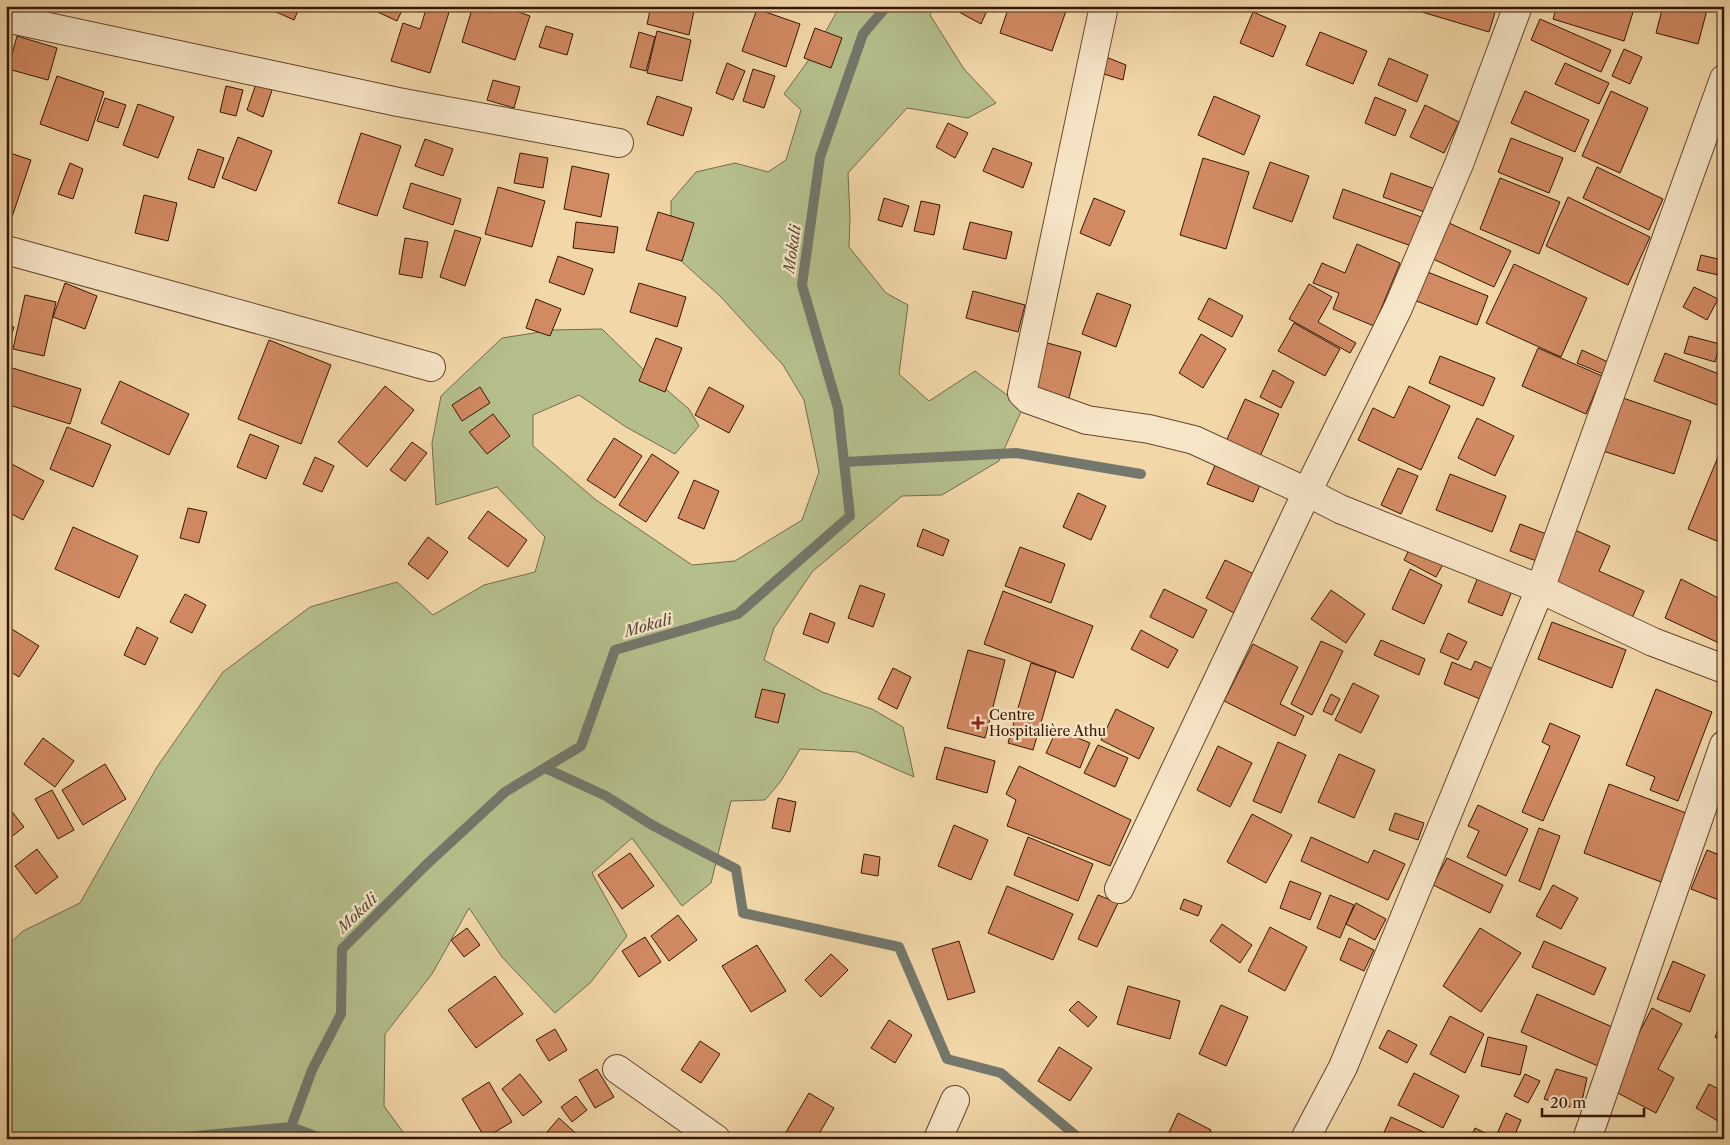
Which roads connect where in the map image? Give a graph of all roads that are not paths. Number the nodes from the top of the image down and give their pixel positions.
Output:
1 (1104, 6) edge
2 (1518, 6) edge
3 (6, 18) edge
4 (1724, 79) edge
5 (619, 143) dead end
6 (6, 250) edge
7 (431, 367) dead end
8 (1307, 492) junction
9 (1540, 588) junction
10 (1724, 669) edge
11 (1724, 745) edge
12 (1120, 889) dead end
13 (618, 1069) dead end
14 (955, 1100) dead end
15 (716, 1139) edge
16 (938, 1139) edge
17 (1305, 1139) edge
18 (1587, 1139) edge

1 - 8 street
2 - 8 street
3 - 5 street
4 - 9 street
6 - 7 street
8 - 9 street
8 - 12 street
9 - 10 street
9 - 17 street
11 - 18 street
13 - 15 street
14 - 16 street

